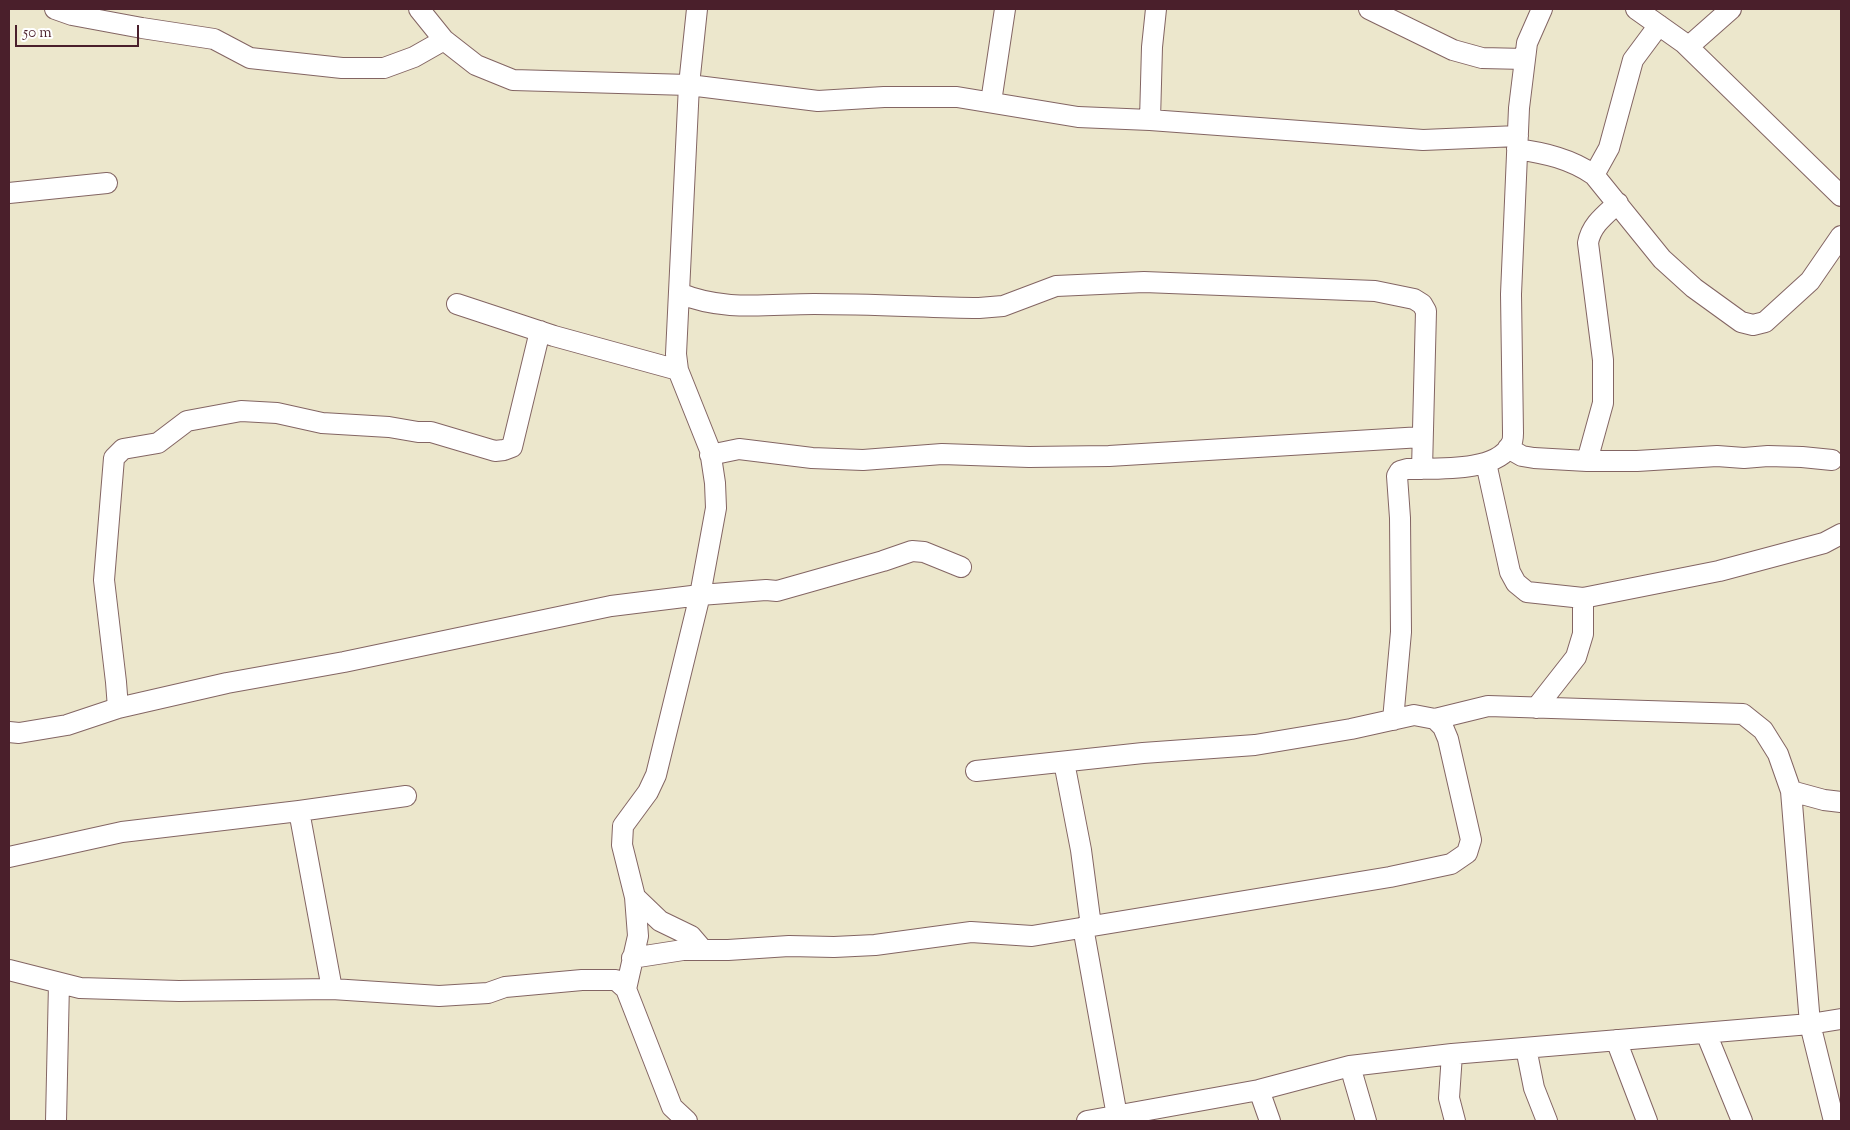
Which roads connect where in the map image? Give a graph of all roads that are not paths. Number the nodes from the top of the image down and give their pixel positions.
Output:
1 (54, 9) edge
2 (419, 9) edge
3 (697, 9) edge
4 (1005, 9) edge
5 (1156, 9) edge
6 (1369, 9) edge
7 (1542, 9) edge
8 (1636, 9) edge
9 (1731, 9) edge
10 (1659, 25) junction
11 (444, 40) junction
12 (1688, 47) junction
13 (1525, 59) junction
14 (689, 85) junction
15 (991, 102) junction
16 (1150, 120) junction
17 (1518, 142) junction
18 (1594, 175) junction
19 (107, 183) dead end
20 (9, 193) edge
21 (1841, 196) edge
22 (1618, 203) junction
23 (1841, 236) edge
24 (679, 293) junction
25 (457, 304) dead end
26 (540, 331) junction
27 (678, 370) junction
28 (1422, 437) junction
29 (1508, 448) junction
30 (710, 455) junction
31 (1832, 460) dead end
32 (1587, 461) junction
33 (1486, 463) junction
34 (1422, 468) junction
35 (1841, 534) edge
36 (961, 567) dead end
37 (700, 595) junction
38 (1583, 598) junction
39 (118, 708) junction
40 (1536, 708) junction
41 (1435, 719) junction
42 (1393, 720) junction
43 (9, 732) edge
44 (1064, 762) junction
45 (976, 771) dead end
46 (1791, 791) junction
47 (406, 796) dead end
48 (1841, 802) edge
49 (299, 811) junction
50 (9, 857) edge
51 (635, 897) junction
52 (1087, 926) junction
53 (703, 950) junction
54 (632, 958) junction
55 (9, 970) edge
56 (59, 984) junction
57 (332, 989) junction
58 (626, 989) junction
59 (1841, 1019) edge
60 (1810, 1024) junction
61 (1706, 1032) junction
62 (1616, 1040) junction
63 (1526, 1048) junction
64 (1452, 1054) junction
65 (1350, 1066) junction
66 (1259, 1090) junction
67 (1174, 1113) edge
68 (1117, 1116) junction
69 (56, 1121) edge
70 (687, 1121) edge
71 (1087, 1121) edge
72 (1270, 1121) edge
73 (1366, 1121) edge
74 (1455, 1121) edge
75 (1547, 1121) edge
76 (1647, 1121) edge
77 (1742, 1121) edge
78 (1834, 1121) edge

1 - 11 street
2 - 11 street
3 - 14 street
4 - 15 street
5 - 16 street
6 - 13 street
7 - 13 street
8 - 10 street
9 - 12 street
10 - 12 street
10 - 18 street
11 - 14 street
12 - 21 street
13 - 17 street
14 - 15 street
14 - 24 street
15 - 16 street
16 - 17 street
17 - 18 street
17 - 29 street
18 - 22 street
19 - 20 street
22 - 23 street
22 - 32 street
24 - 27 street
24 - 28 street
25 - 26 street
26 - 27 street
26 - 39 street
27 - 30 street
28 - 30 street
28 - 34 street
29 - 32 street
29 - 33 street
30 - 37 street
31 - 32 street
33 - 34 street
33 - 38 street
34 - 42 street
35 - 38 street
36 - 37 street
37 - 39 street
37 - 51 street
38 - 40 street
39 - 43 street
40 - 41 street
40 - 46 street
41 - 42 street
41 - 52 street
42 - 44 street
44 - 45 street
44 - 52 street
46 - 48 street
46 - 60 street
47 - 49 street
49 - 50 street
49 - 57 street
51 - 53 street
51 - 54 street
52 - 53 street
52 - 68 street
53 - 54 street
54 - 58 street
55 - 56 street
56 - 57 street
56 - 69 street
57 - 58 street
58 - 70 street
59 - 60 street
60 - 61 street
60 - 78 street
61 - 62 street
61 - 77 street
62 - 63 street
62 - 76 street
63 - 64 street
63 - 75 street
64 - 65 street
64 - 74 street
65 - 66 street
65 - 73 street
66 - 67 street
66 - 72 street
67 - 68 street
68 - 71 street

